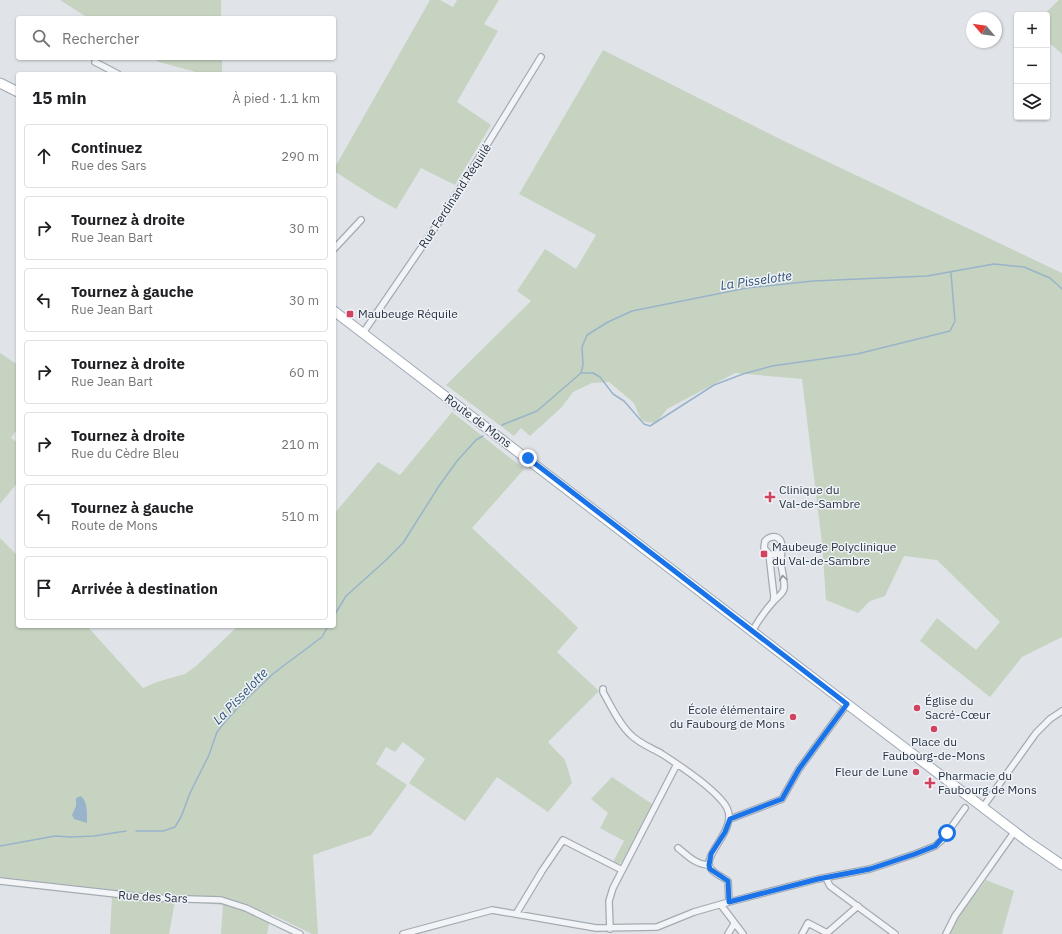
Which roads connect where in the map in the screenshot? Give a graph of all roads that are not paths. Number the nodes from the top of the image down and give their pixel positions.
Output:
1 (542, 56) dead end
2 (95, 62) dead end
3 (114, 72) edge
4 (0, 83) edge
5 (16, 91) edge
6 (361, 220) dead end
7 (336, 247) edge
8 (336, 313) edge
9 (363, 333) junction
10 (781, 550) junction
11 (769, 554) junction
12 (772, 602) junction
13 (759, 619) junction
14 (741, 622) junction
15 (752, 630) junction
16 (603, 689) dead end
17 (847, 704) junction
18 (1062, 711) edge
19 (677, 764) junction
20 (983, 807) junction
21 (965, 808) dead end
22 (730, 819) junction
23 (1014, 831) junction
24 (678, 848) dead end
25 (709, 865) junction
26 (1062, 865) edge
27 (622, 870) junction
28 (826, 878) junction
29 (0, 881) edge
30 (729, 902) junction
31 (721, 905) junction
32 (858, 906) junction
33 (516, 914) junction
34 (734, 924) junction
35 (657, 928) junction
36 (610, 929) junction
37 (827, 933) edge
38 (300, 934) edge
39 (403, 934) edge
40 (655, 934) edge
41 (728, 934) edge
42 (742, 934) edge
43 (802, 934) edge
44 (895, 934) edge
45 (946, 934) edge

1 - 9 street, Rue Ferdinand Réquilé
2 - 3 street
4 - 5 main road
6 - 7 street
8 - 9 main road, Route de Mons
9 - 14 main road, Route de Mons
10 - 11 street
10 - 11 street
12 -> 10 street
11 - 12 street
12 - 13 street
13 - 14 street
13 - 15 street
14 - 15 main road, Route de Mons
15 - 17 main road, Route de Mons
16 - 19 street
17 - 20 main road, Route de Mons
17 - 22 street
18 - 20 street
19 - 22 street
19 - 27 street
20 - 23 main road, Route de Mons
21 - 28 street
22 - 25 street
23 - 26 main road, Route de Mons
23 - 45 street
24 - 25 street
25 - 30 street
27 - 33 street
27 - 36 street
28 - 30 street
28 - 32 street
29 - 38 street, Rue des Sars
30 - 31 street
31 - 34 street
31 - 35 street
32 - 37 street
32 - 44 street
33 - 36 street
33 - 39 street
34 - 41 street
34 - 42 street
35 - 36 street
35 - 40 street
37 - 43 street

